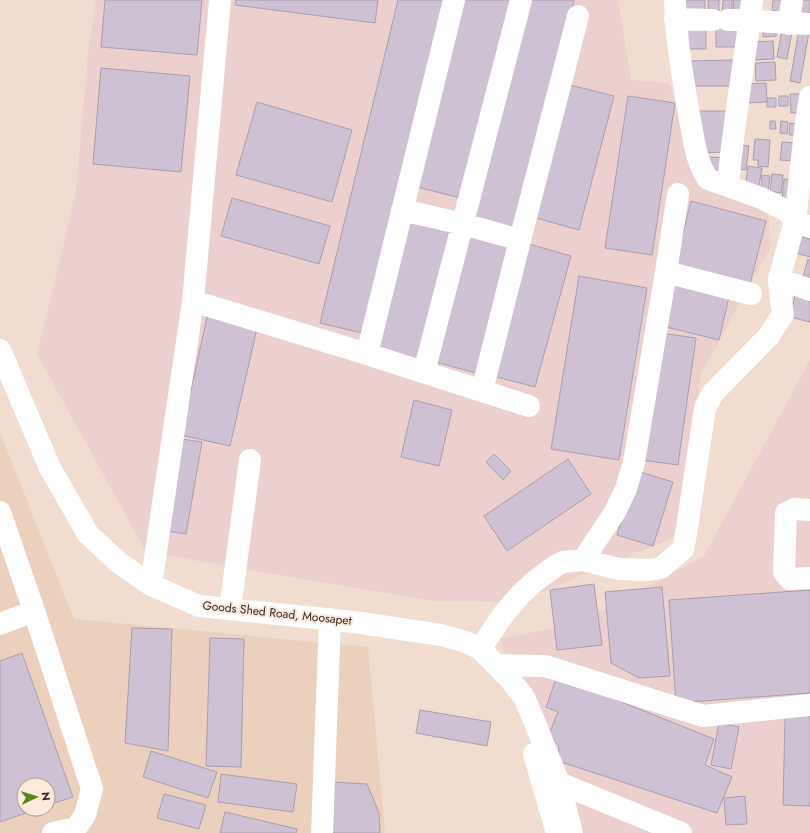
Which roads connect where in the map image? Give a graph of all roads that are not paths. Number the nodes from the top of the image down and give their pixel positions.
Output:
1 (220, 0) edge
2 (454, 0) edge
3 (521, 0) edge
4 (792, 0) edge
5 (675, 9) edge
6 (751, 10) edge
7 (578, 16) dead end
8 (799, 24) edge
9 (810, 97) edge
10 (728, 186) junction
11 (678, 194) dead end
12 (402, 210) junction
13 (463, 224) junction
14 (802, 224) edge
15 (520, 240) junction
16 (666, 272) junction
17 (779, 279) junction
18 (810, 290) edge
19 (751, 294) dead end
20 (193, 301) junction
21 (0, 350) edge
22 (367, 354) junction
23 (424, 372) junction
24 (482, 391) junction
25 (529, 406) dead end
26 (250, 460) dead end
27 (810, 510) edge
28 (0, 512) edge
29 (583, 560) junction
30 (810, 578) edge
31 (151, 585) junction
32 (230, 609) junction
33 (34, 611) junction
34 (330, 619) junction
35 (0, 624) edge
36 (480, 649) junction
37 (502, 671) junction
38 (810, 705) edge
39 (552, 785) junction
40 (53, 833) edge
41 (322, 833) edge
42 (557, 833) edge
43 (572, 833) edge
44 (681, 833) edge

1 - 20 street
2 - 12 street
3 - 13 street
4 - 8 street
5 - 6 street
5 - 10 street
6 - 8 street
6 - 10 street
7 - 15 street
9 - 14 street
10 - 14 street
11 - 16 street
12 - 13 street
12 - 22 street
13 - 15 street
13 - 23 street
14 - 17 street
15 - 24 street
16 - 19 street
16 - 29 street
17 - 18 street
17 - 29 street
20 - 22 street
20 - 31 street
21 - 31 street, Goods Shed Road, Moosapet
22 - 23 street
23 - 24 street
24 - 25 street
26 - 32 street
27 - 30 street
28 - 33 street
29 - 36 street
31 - 32 street, Goods Shed Road, Moosapet
32 - 34 street, Goods Shed Road, Moosapet
33 - 35 street
33 - 40 street
34 - 36 street, Goods Shed Road, Moosapet
34 - 41 street
36 - 37 street, Goods Shed Road, Moosapet
37 - 38 street
37 - 39 street, Goods Shed Road, Moosapet
39 - 42 street, Goods Shed Road, Moosapet
39 - 43 street, Goods Shed Road, Moosapet
39 - 44 street

